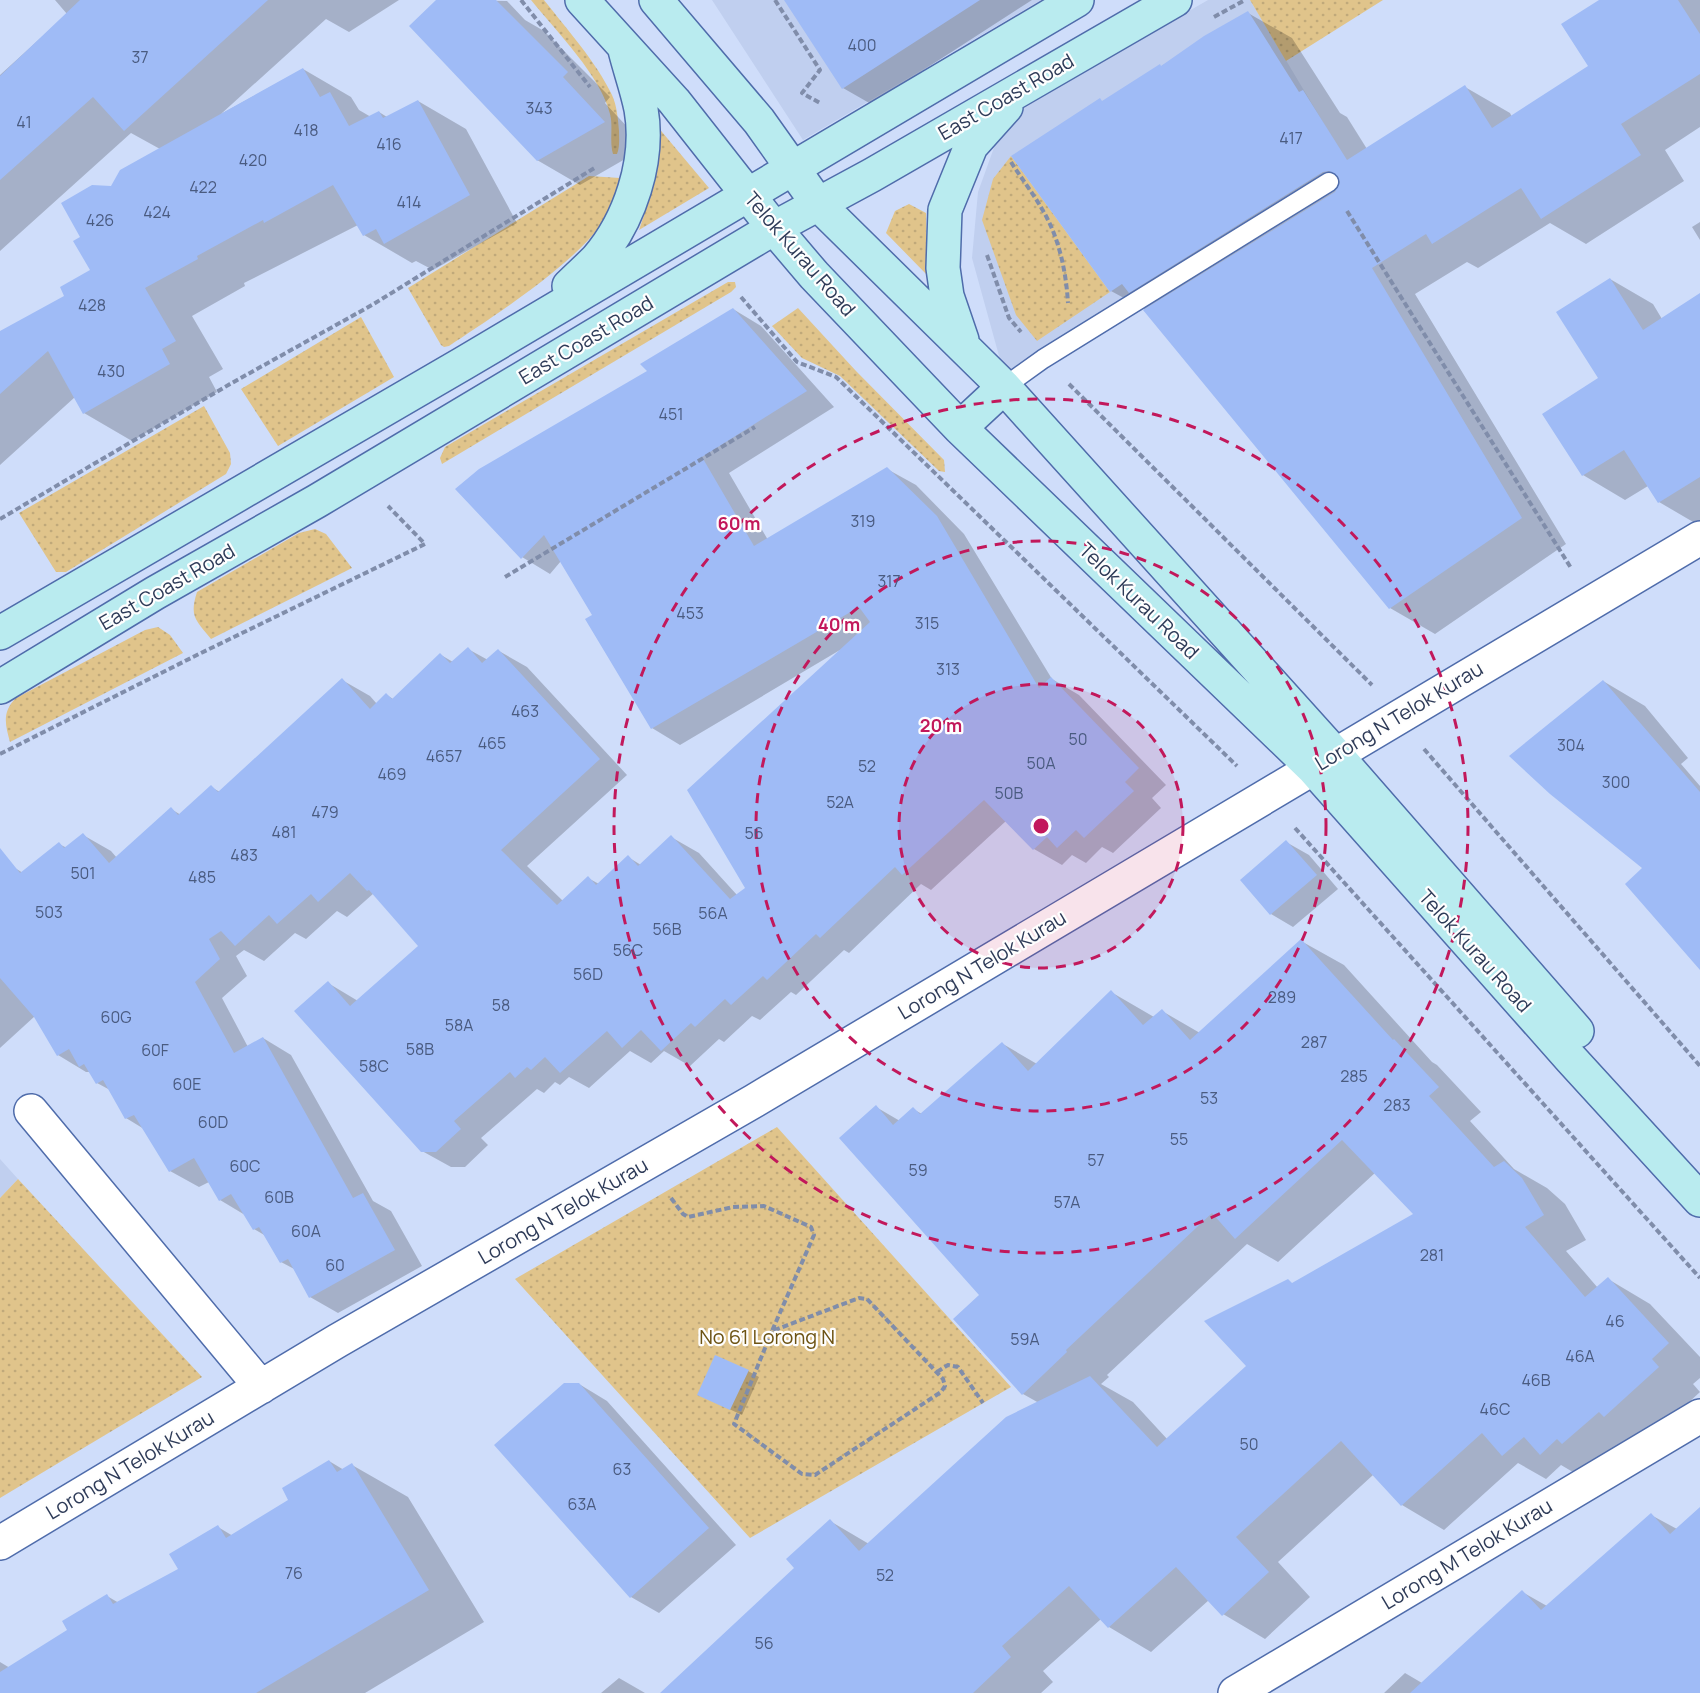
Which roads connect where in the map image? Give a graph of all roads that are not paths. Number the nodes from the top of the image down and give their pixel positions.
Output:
1 (582, 0) edge
2 (656, 0) edge
3 (1175, 0) edge
4 (1066, 3) edge
5 (623, 46) junction
6 (1028, 84) junction
7 (794, 168) junction
8 (1329, 182) road end
9 (748, 193) junction
10 (818, 204) junction
11 (774, 228) junction
12 (534, 321) junction
13 (964, 347) junction
14 (1004, 387) junction
15 (960, 428) junction
16 (1700, 538) edge
17 (0, 633) edge
18 (0, 687) edge
19 (1324, 761) junction
20 (31, 1111) dead end
21 (1700, 1167) edge
22 (1700, 1200) edge
23 (261, 1387) junction
24 (1700, 1416) edge
25 (0, 1543) edge
26 (1235, 1693) edge

1 - 5 street, Telok Kurau Road
2 - 7 street, Telok Kurau Road
3 - 6 street, East Coast Road
4 - 7 street
5 - 9 street, Telok Kurau Road
5 - 12 street
6 - 10 street, East Coast Road
6 - 13 street
7 - 9 street
7 - 10 street, Telok Kurau Road
8 - 14 lane
9 - 11 street, Telok Kurau Road
9 - 12 street
10 - 11 street, East Coast Road
10 - 13 street, Telok Kurau Road
11 - 15 street, Telok Kurau Road
11 - 18 street, East Coast Road
12 - 17 street
13 - 14 street, Telok Kurau Road
14 - 15 street
14 - 19 street, Telok Kurau Road
15 - 19 street, Telok Kurau Road
16 - 19 street, Lorong N Telok Kurau
19 - 21 street, Telok Kurau Road
19 - 22 street, Telok Kurau Road
19 - 23 street, Lorong N Telok Kurau
20 - 23 street
23 - 25 street, Lorong N Telok Kurau
24 - 26 street, Lorong M Telok Kurau

